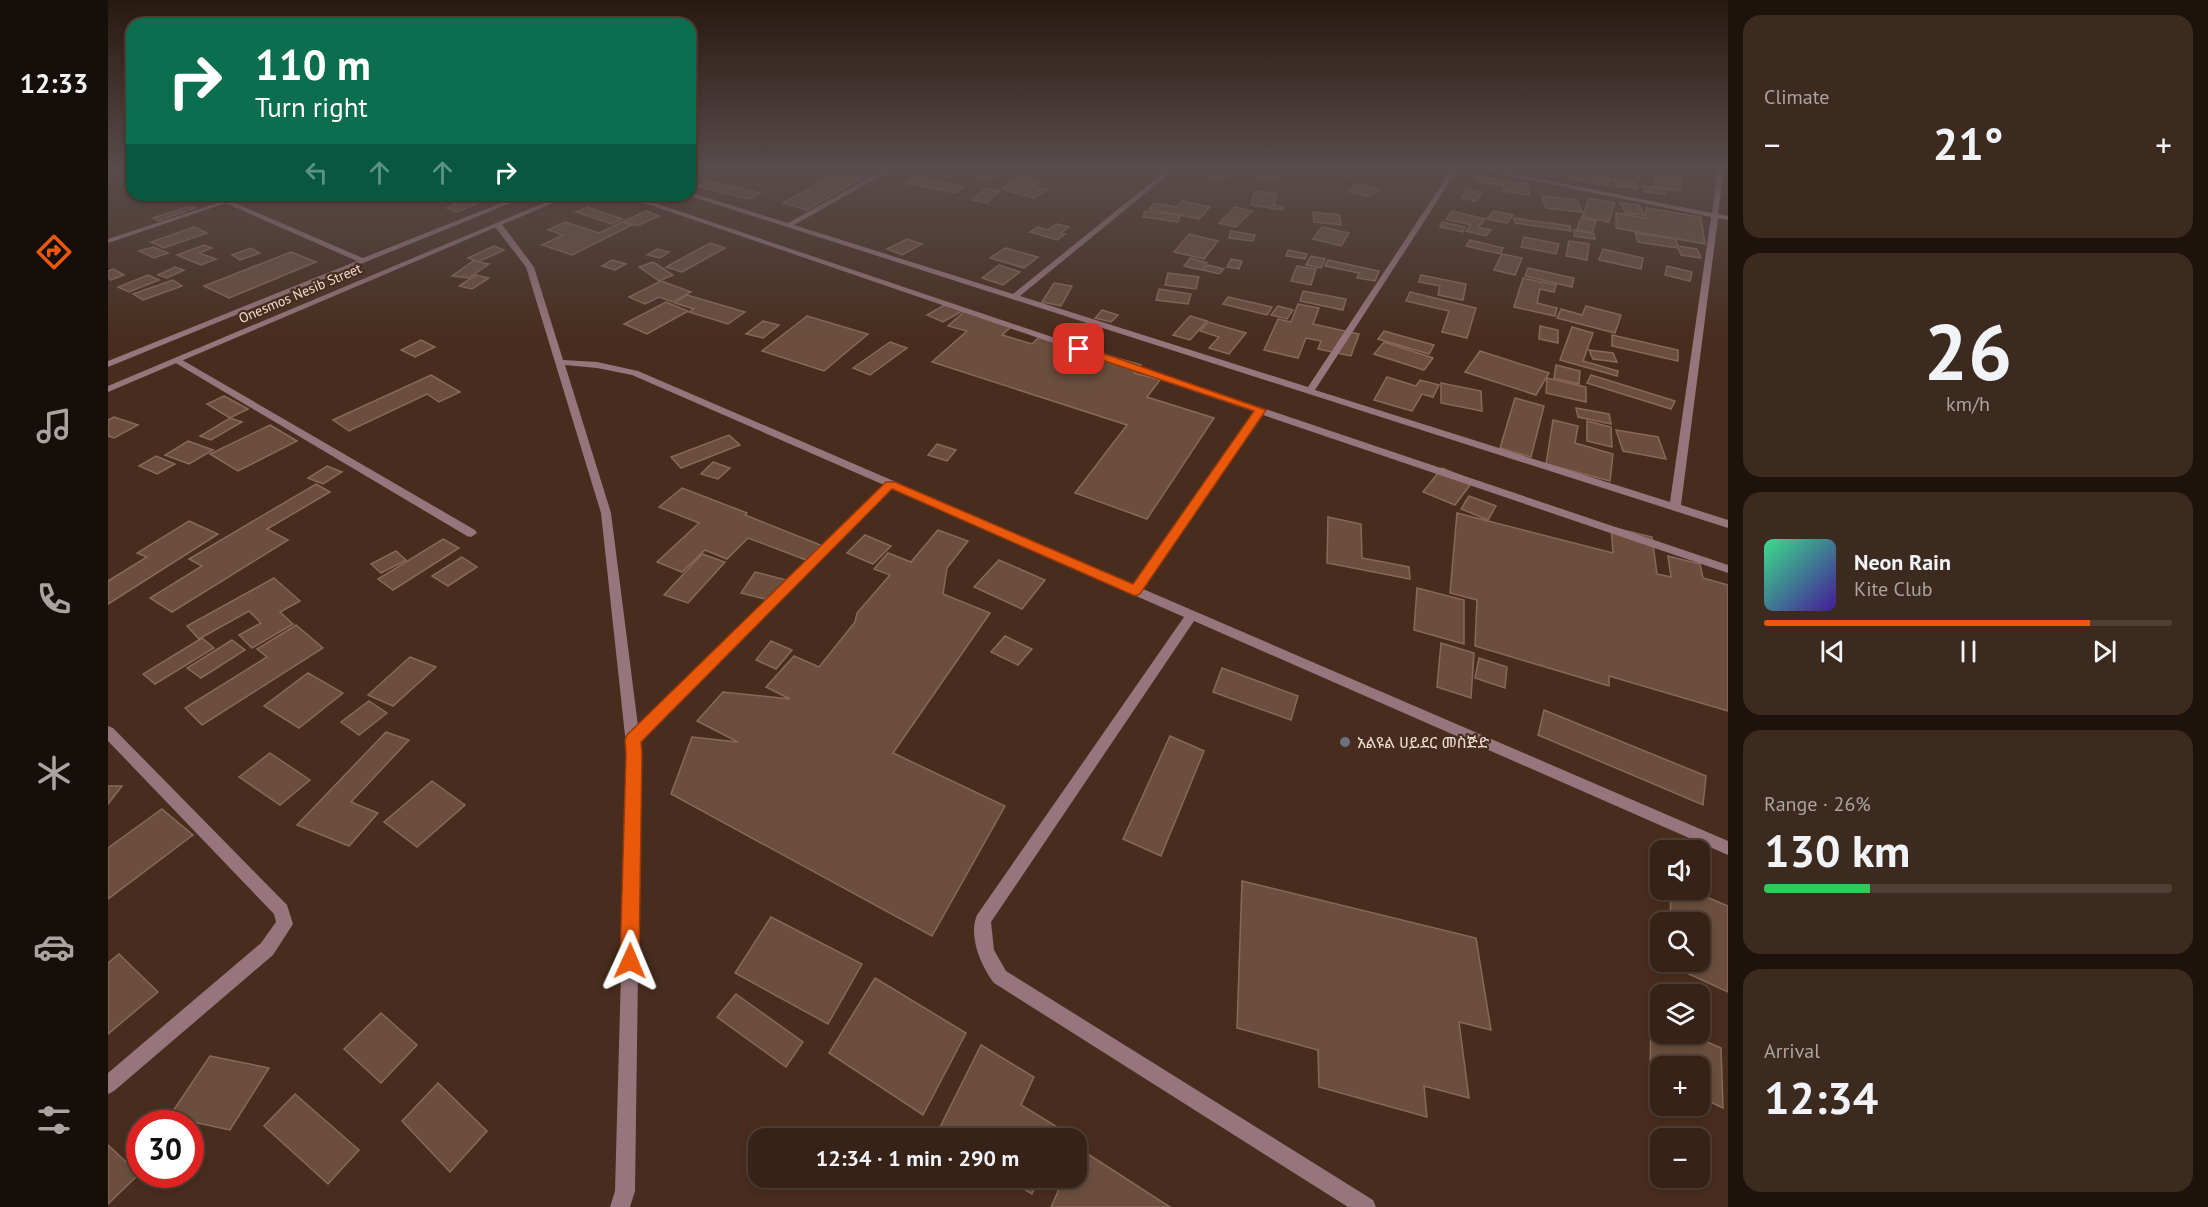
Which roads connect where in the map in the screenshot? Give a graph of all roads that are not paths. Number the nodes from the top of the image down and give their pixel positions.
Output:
1 (155, 225) edge
2 (280, 225) edge
3 (452, 225) edge
4 (498, 225) joint
5 (714, 225) edge
6 (790, 225) edge
7 (1102, 225) edge
8 (1418, 225) edge
9 (1714, 225) edge
10 (108, 241) edge
11 (363, 261) junction
12 (1014, 297) junction
13 (177, 360) junction
14 (560, 362) junction
15 (108, 364) edge
16 (108, 388) edge
17 (1310, 391) junction
18 (1261, 410) junction
19 (891, 484) junction
20 (1675, 507) junction
21 (1728, 524) edge
22 (471, 533) dead end
23 (1728, 569) edge
24 (1135, 591) junction
25 (1192, 615) junction
26 (108, 732) edge
27 (632, 740) junction
28 (1728, 848) edge
29 (108, 1085) edge
30 (620, 1207) edge
31 (1366, 1207) edge

1 - 10 street
2 - 11 street
3 - 11 street, Onesmos Nesib Street
4 - 13 street, Onesmos Nesib Street
4 - 14 street
5 - 18 street
6 - 12 street
7 - 12 street
8 - 17 street
9 - 20 street
11 - 15 street, Onesmos Nesib Street
12 - 17 street
13 - 16 street, Onesmos Nesib Street
13 - 22 street
14 - 19 street
14 - 27 street
17 - 20 street
18 - 23 street
18 - 24 street
19 - 24 street
19 - 27 street
20 - 21 street
24 - 25 street
25 - 28 street
25 - 31 street
26 - 29 street
27 - 30 street

